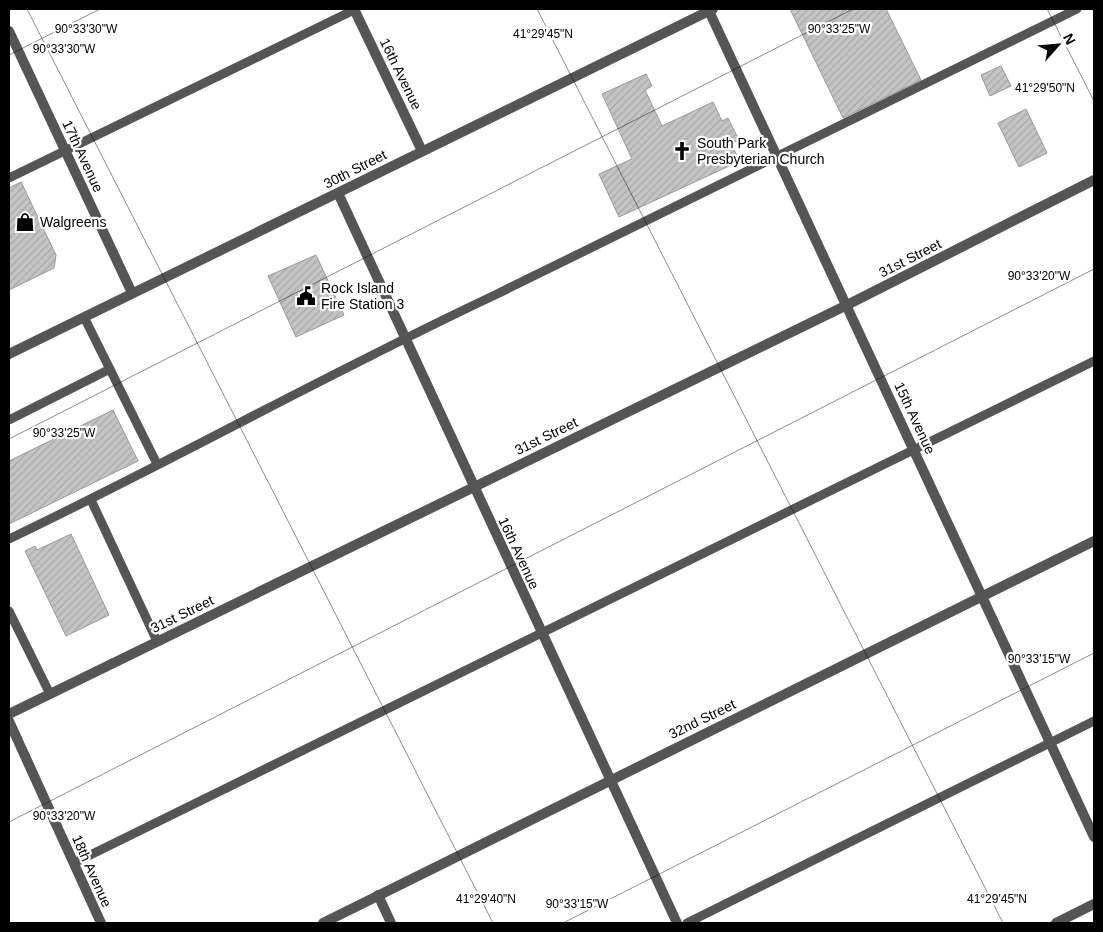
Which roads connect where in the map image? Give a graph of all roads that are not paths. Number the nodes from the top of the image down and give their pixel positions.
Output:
1 (355, 9) edge
2 (1076, 9) edge
3 (711, 10) edge
4 (9, 31) edge
5 (64, 150) junction
6 (422, 151) junction
7 (778, 157) junction
8 (9, 178) edge
9 (1094, 180) edge
10 (338, 193) junction
11 (132, 293) junction
12 (847, 305) junction
13 (84, 317) junction
14 (405, 337) junction
15 (9, 354) edge
16 (1094, 361) edge
17 (110, 369) junction
18 (9, 420) edge
19 (914, 450) junction
20 (157, 464) junction
21 (473, 487) junction
22 (91, 500) junction
23 (9, 539) edge
24 (1094, 541) edge
25 (981, 597) junction
26 (9, 611) edge
27 (542, 635) junction
28 (157, 641) junction
29 (50, 694) junction
30 (9, 714) edge
31 (9, 721) edge
32 (1094, 721) edge
33 (1050, 743) junction
34 (611, 779) junction
35 (1094, 837) edge
36 (74, 863) junction
37 (378, 895) junction
38 (1094, 904) edge
39 (101, 923) edge
40 (323, 923) edge
41 (391, 923) edge
42 (677, 923) edge
43 (687, 923) edge
44 (1056, 923) edge

1 - 5 lane
1 - 6 street, 16th Avenue
2 - 7 lane
3 - 6 street, 30th Street
3 - 7 street, 15th Avenue
4 - 5 street, 17th Avenue
5 - 8 lane
5 - 11 street, 17th Avenue
6 - 10 street, 30th Street
7 - 12 street, 15th Avenue
7 - 14 lane
9 - 12 street, 31st Street
10 - 11 street, 30th Street
10 - 14 street, 16th Avenue
11 - 13 street, 30th Street
12 - 19 street, 15th Avenue
12 - 21 street, 31st Street
13 - 15 street, 30th Street
13 - 17 lane
14 - 20 lane
14 - 21 street, 16th Avenue
16 - 19 lane
17 - 18 lane
17 - 20 lane
19 - 25 street, 15th Avenue
19 - 27 lane
20 - 22 lane
21 - 27 street, 16th Avenue
21 - 28 street, 31st Street
22 - 23 lane
22 - 28 lane
24 - 25 street, 32nd Street
25 - 33 street, 15th Avenue
25 - 34 street, 32nd Street
26 - 29 lane
27 - 34 street, 16th Avenue
27 - 36 lane
28 - 29 street, 31st Street
29 - 30 street, 31st Street
31 - 36 street, 18th Avenue
32 - 33 lane
33 - 35 street, 15th Avenue
33 - 43 lane
34 - 37 street, 32nd Street
34 - 42 street, 16th Avenue
36 - 39 street, 18th Avenue
37 - 40 street, 32nd Street
37 - 41 street
38 - 44 street

